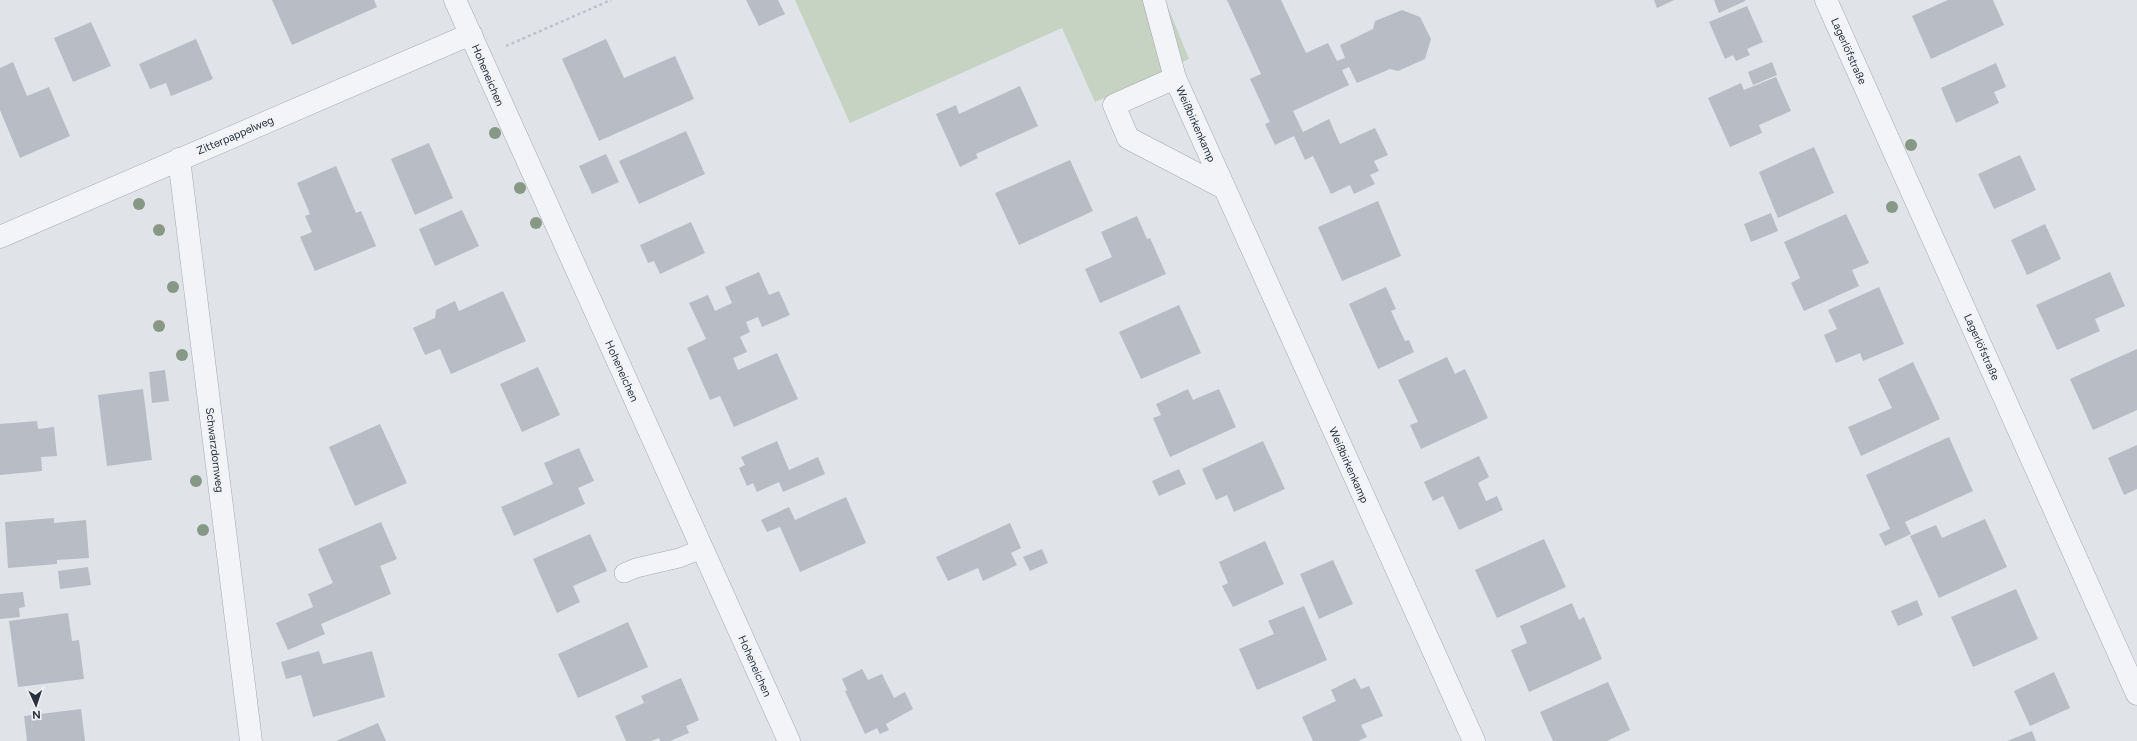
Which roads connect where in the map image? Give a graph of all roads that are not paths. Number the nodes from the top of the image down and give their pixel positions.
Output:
1 (455, 0) edge
2 (1154, 0) edge
3 (1826, 0) edge
4 (471, 34) junction
5 (1176, 78) junction
6 (179, 159) junction
7 (1224, 188) junction
8 (0, 237) edge
9 (702, 549) junction
10 (624, 573) dead end
11 (2137, 694) edge
12 (251, 741) edge
13 (789, 741) edge
14 (1474, 741) edge

1 - 4 street, Hoheneichen
2 - 5 street
3 - 11 street, Lagerlöfstraße
4 - 6 street, Zitterpappelweg
4 - 9 street, Hoheneichen
5 - 7 street, Weißbirkenkamp
5 - 7 street, Weißbirkenkamp
6 - 8 street, Zitterpappelweg
6 - 12 street, Schwarzdornweg
7 - 14 street, Weißbirkenkamp
9 - 10 lane
9 - 13 street, Hoheneichen

